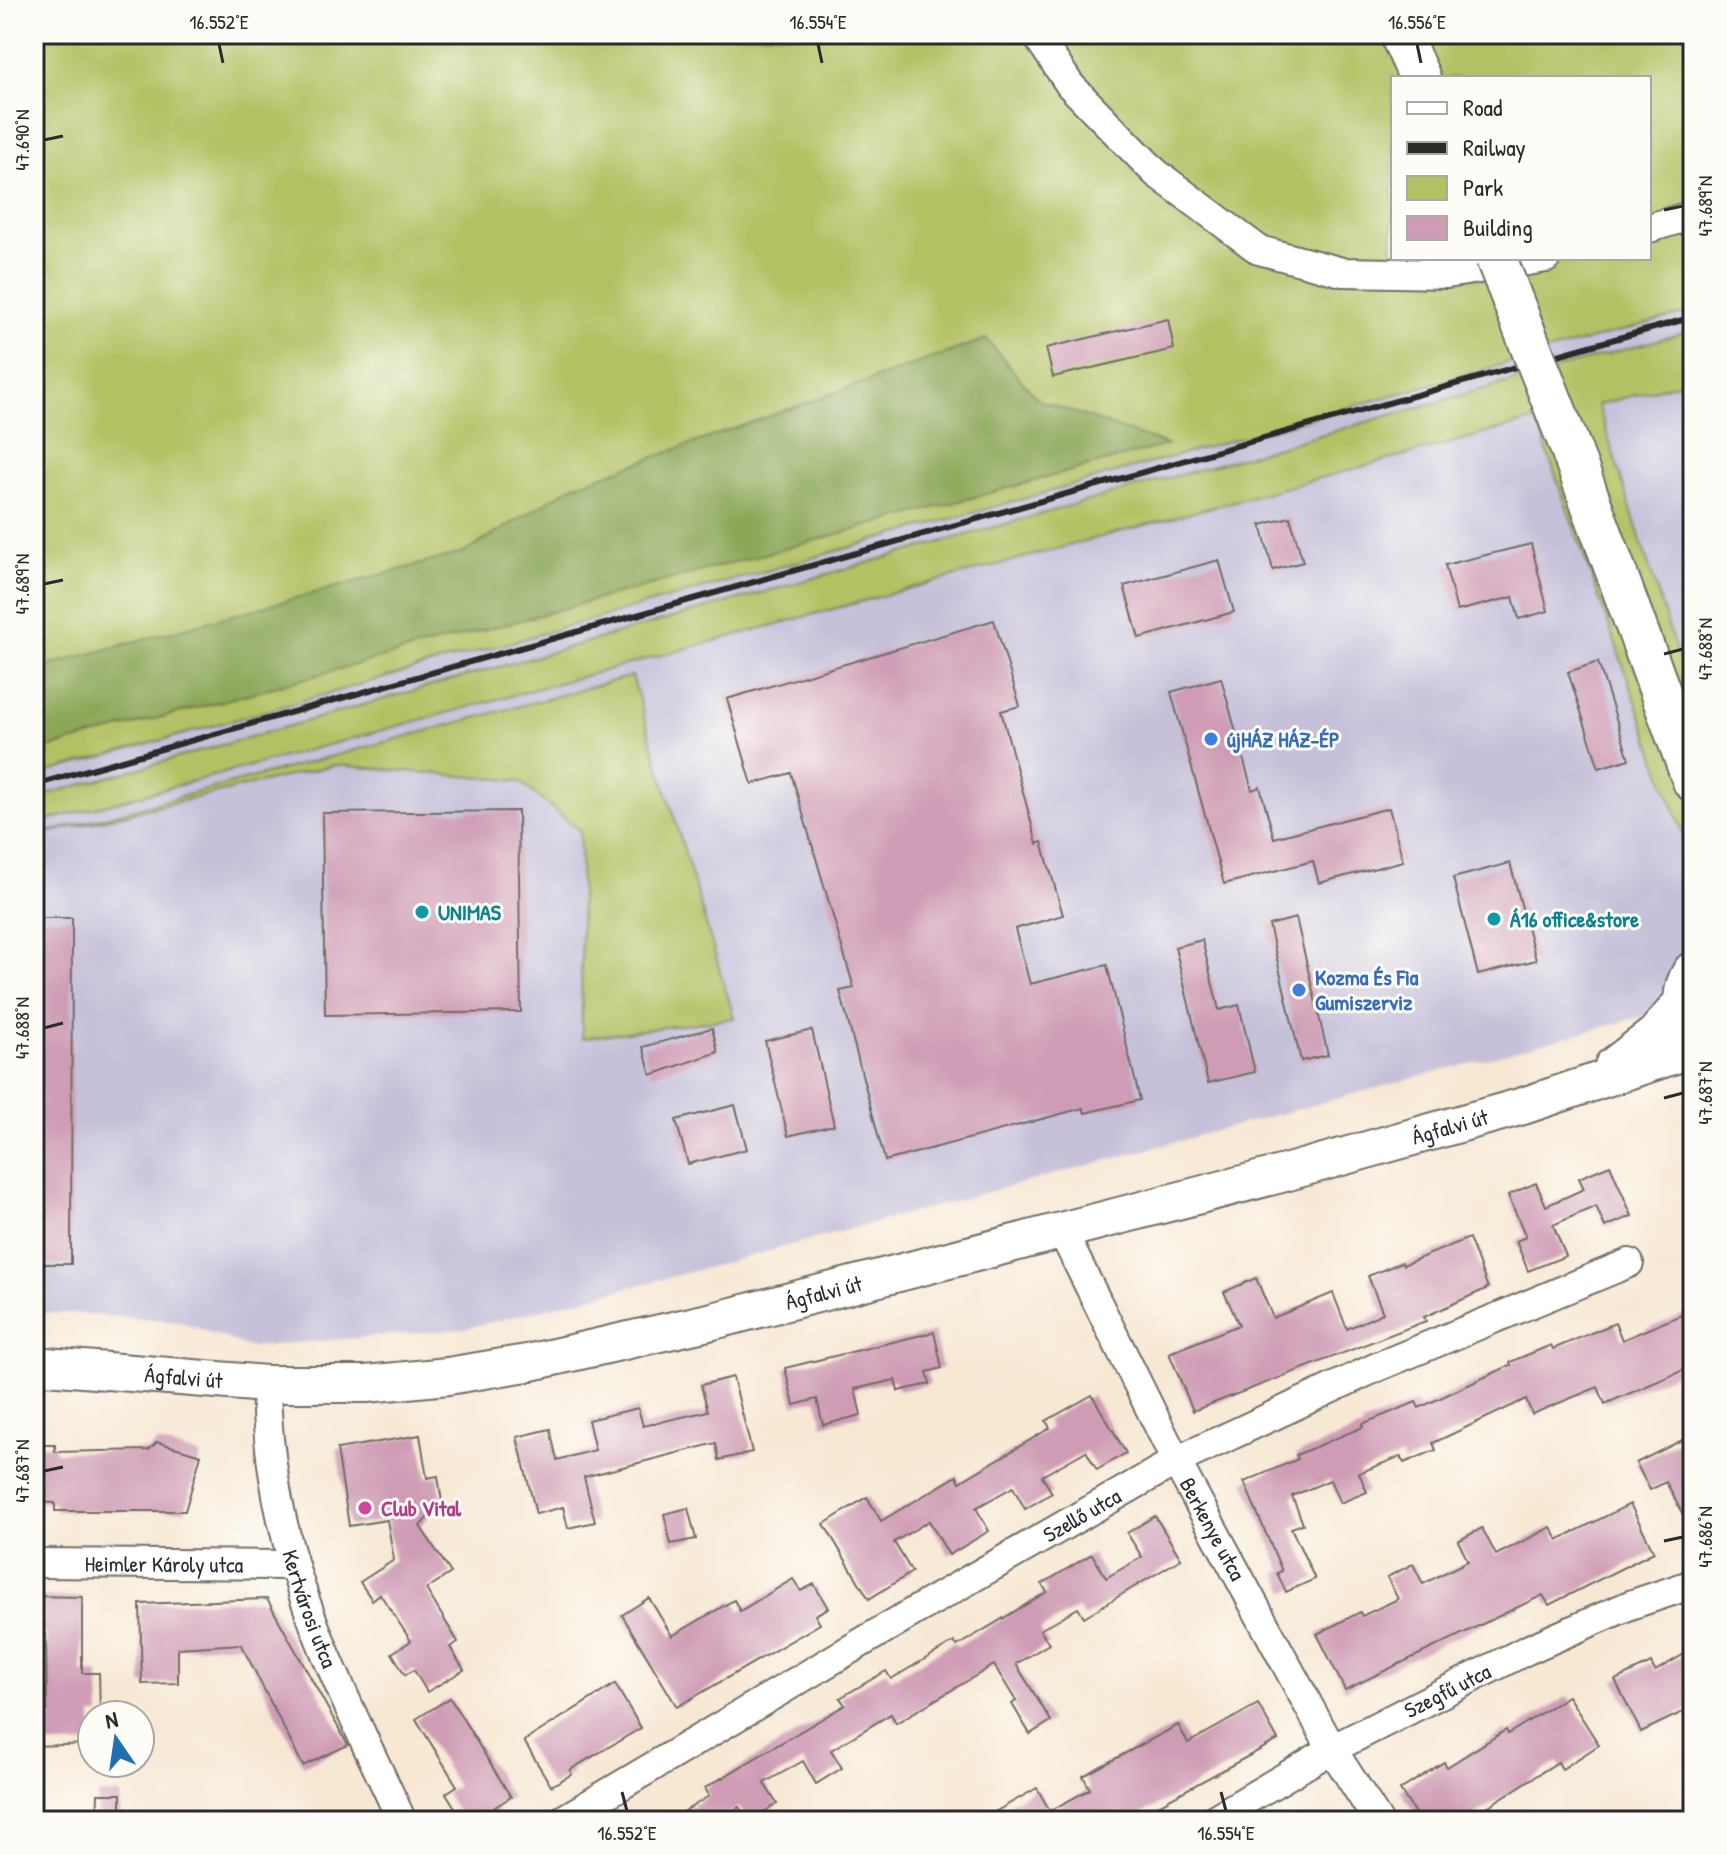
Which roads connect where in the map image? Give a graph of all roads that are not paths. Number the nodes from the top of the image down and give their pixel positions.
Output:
1 (1036, 34) edge
2 (1400, 34) edge
3 (1419, 76) edge
4 (1693, 215) edge
5 (1651, 227) edge
6 (1497, 260) edge
7 (1534, 260) edge
8 (1693, 781) edge
9 (1690, 1000) edge
10 (1693, 1049) edge
11 (1593, 1082) junction
12 (1062, 1231) junction
13 (1629, 1263) dead end
14 (34, 1365) edge
15 (266, 1384) junction
16 (1176, 1461) junction
17 (34, 1563) edge
18 (293, 1565) junction
19 (1693, 1584) edge
20 (1332, 1749) junction
21 (402, 1821) edge
22 (561, 1821) edge
23 (1211, 1821) edge
24 (1378, 1821) edge

1 - 7 street
2 - 3 main road
4 - 5 street
6 - 8 main road, bridge
9 - 11 street, Ágfalvi út
10 - 11 street, Ágfalvi út
11 - 12 street, Ágfalvi út
12 - 15 street, Ágfalvi út
12 - 16 street, Berkenye utca
13 - 16 street, Szellő utca
14 - 15 street, Ágfalvi út
15 - 18 street, Kertvárosi utca
16 - 20 street, Berkenye utca
16 - 22 street, Szellő utca
17 - 18 street, Heimler Károly utca
18 - 21 street, Kertvárosi utca
19 - 20 street, Szegfű utca
20 - 23 street, Szegfű utca
20 - 24 street, Berkenye utca

